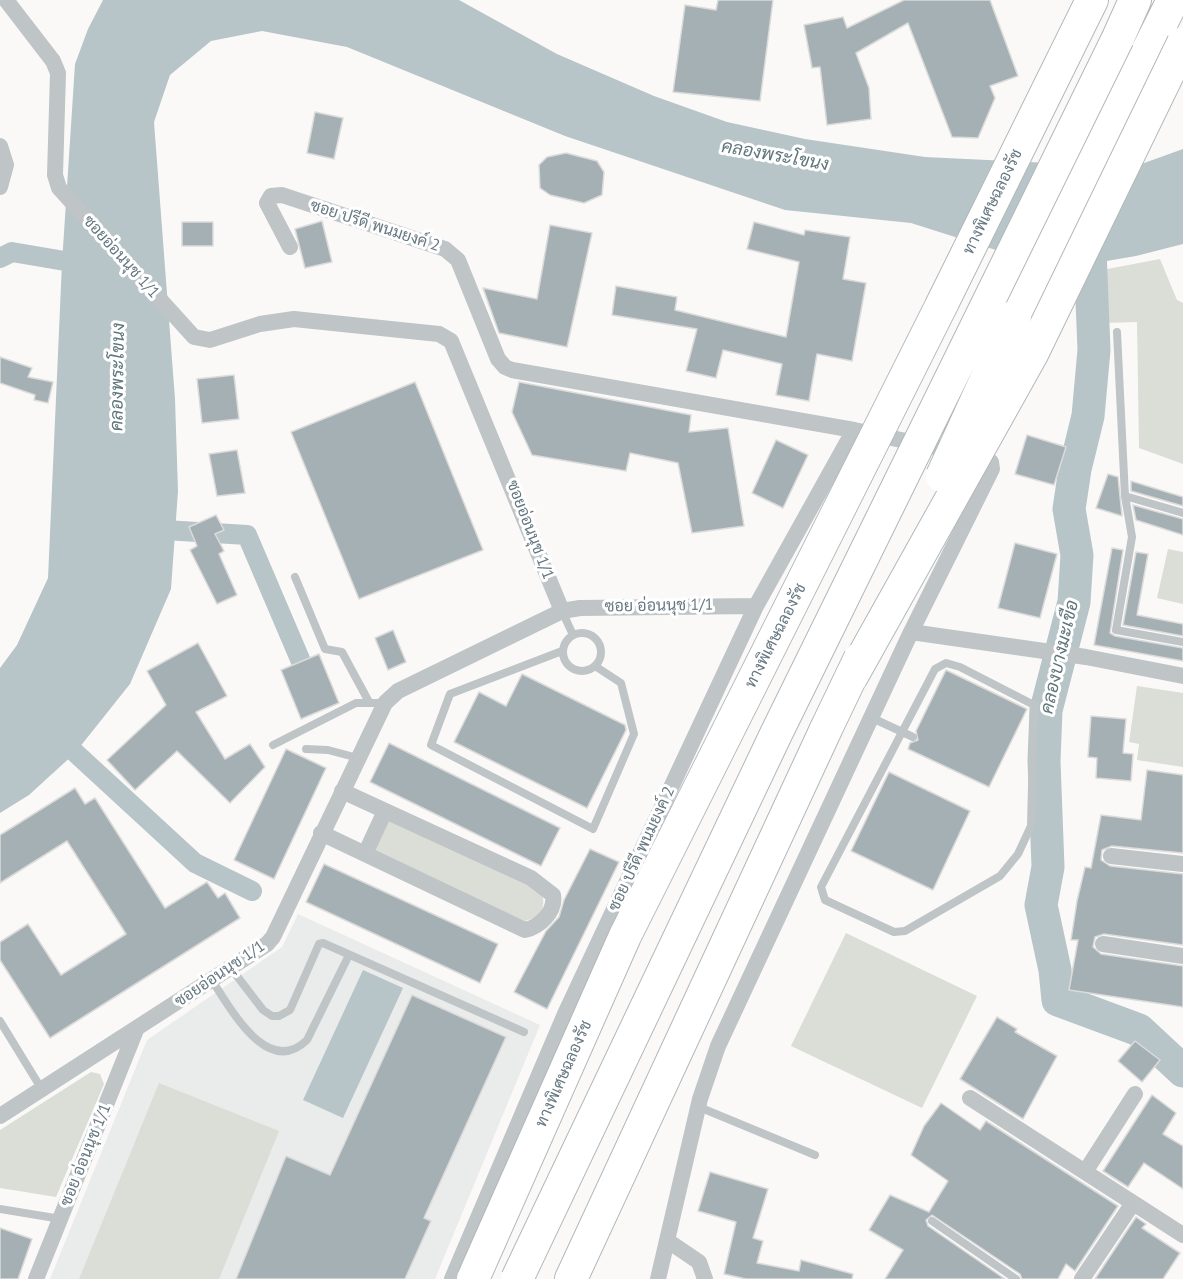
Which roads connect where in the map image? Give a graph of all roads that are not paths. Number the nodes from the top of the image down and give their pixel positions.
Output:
1 (6, 0) edge
2 (1092, 0) edge
3 (1135, 0) edge
4 (1173, 0) edge
5 (1082, 14) edge
6 (1183, 43) edge
7 (0, 146) edge
8 (0, 187) edge
9 (290, 247) dead end
10 (1117, 332) dead end
11 (854, 430) junction
12 (1125, 496) junction
13 (1183, 513) edge
14 (295, 577) dead end
15 (756, 606) junction
16 (562, 611) junction
17 (911, 632) junction
18 (573, 635) junction
19 (1183, 642) edge
20 (562, 651) junction
21 (595, 666) junction
22 (1183, 676) edge
23 (851, 678) junction
24 (377, 702) junction
25 (870, 717) junction
26 (903, 733) junction
27 (914, 737) dead end
28 (273, 745) dead end
29 (306, 749) dead end
30 (358, 758) junction
31 (342, 791) junction
32 (385, 811) junction
33 (321, 833) junction
34 (365, 854) junction
35 (1111, 856) dead end
36 (1183, 864) edge
37 (1104, 944) dead end
38 (349, 955) junction
39 (1183, 956) edge
40 (230, 966) junction
41 (211, 979) junction
42 (0, 1021) edge
43 (136, 1030) junction
44 (524, 1032) dead end
45 (41, 1088) junction
46 (1135, 1095) dead end
47 (970, 1098) dead end
48 (699, 1107) junction
49 (0, 1116) edge
50 (815, 1155) dead end
51 (1085, 1172) junction
52 (1133, 1203) junction
53 (0, 1209) edge
54 (61, 1219) junction
55 (932, 1221) dead end
56 (1183, 1235) edge
57 (668, 1241) junction
58 (36, 1279) edge
59 (452, 1279) edge
60 (474, 1279) edge
61 (517, 1279) edge
62 (571, 1279) edge
63 (658, 1279) edge
64 (705, 1279) edge
65 (1016, 1279) edge
66 (1082, 1279) edge

1 - 16 street, ซอยอ่อนนุช 1/1
2 - 5 highway, ทางพิเศษฉลองรัช
3 - 61 highway, bridge
4 - 23 highway, bridge
5 - 60 highway, ทางพิเศษฉลองรัช, bridge
6 - 23 highway, bridge
7 - 8 street
9 - 11 street, ซอย ปรีดี พนมยงค์ 2
10 - 12 lane
11 - 15 street, ซอย ปรีดี พนมยงค์ 2
11 - 17 street, ซอย ปรีดี พนมยงค์ 2
12 - 13 lane
12 - 19 lane
14 - 24 lane
15 - 16 street, ซอย อ่อนนุช 1/1
15 - 59 street, ซอย ปรีดี พนมยงค์ 2
16 - 18 lane
16 - 24 street, ซอยอ่อนนุช 1/1
17 - 22 street
17 - 25 street, ซอย ปรีดี พนมยงค์ 2
18 - 20 lane
18 - 21 lane
20 - 21 lane
20 - 21 lane
23 - 62 highway, bridge
24 - 28 lane
24 - 30 street, ซอยอ่อนนุช 1/1
25 - 26 lane
25 - 48 street, ซอย ปรีดี พนมยงค์ 2
26 - 26 lane
26 - 27 lane
29 - 30 lane
30 - 31 street, ซอยอ่อนนุช 1/1
31 - 32 street
31 - 33 street, ซอยอ่อนนุช 1/1
32 - 34 street
32 - 34 street
33 - 34 street
33 - 40 street, ซอยอ่อนนุช 1/1
35 - 36 street
37 - 39 street
38 - 40 lane
38 - 41 lane
38 - 44 lane
40 - 41 street, ซอยอ่อนนุช 1/1
41 - 43 street, ซอยอ่อนนุช 1/1
42 - 45 lane
43 - 45 street, ซอยอ่อนนุช 1/1
43 - 54 street, ซอย อ่อนนุช 1/1
45 - 49 street, ซอยอ่อนนุช 1/1
46 - 51 street
47 - 51 street
48 - 50 lane
48 - 57 street, ซอย ปรีดี พนมยงค์ 2
51 - 52 street
52 - 56 street
52 - 66 street
53 - 54 lane
54 - 58 street, ซอย อ่อนนุช 1/1
55 - 65 lane
57 - 63 street, ซอย ปรีดี พนมยงค์ 2
57 - 64 street

